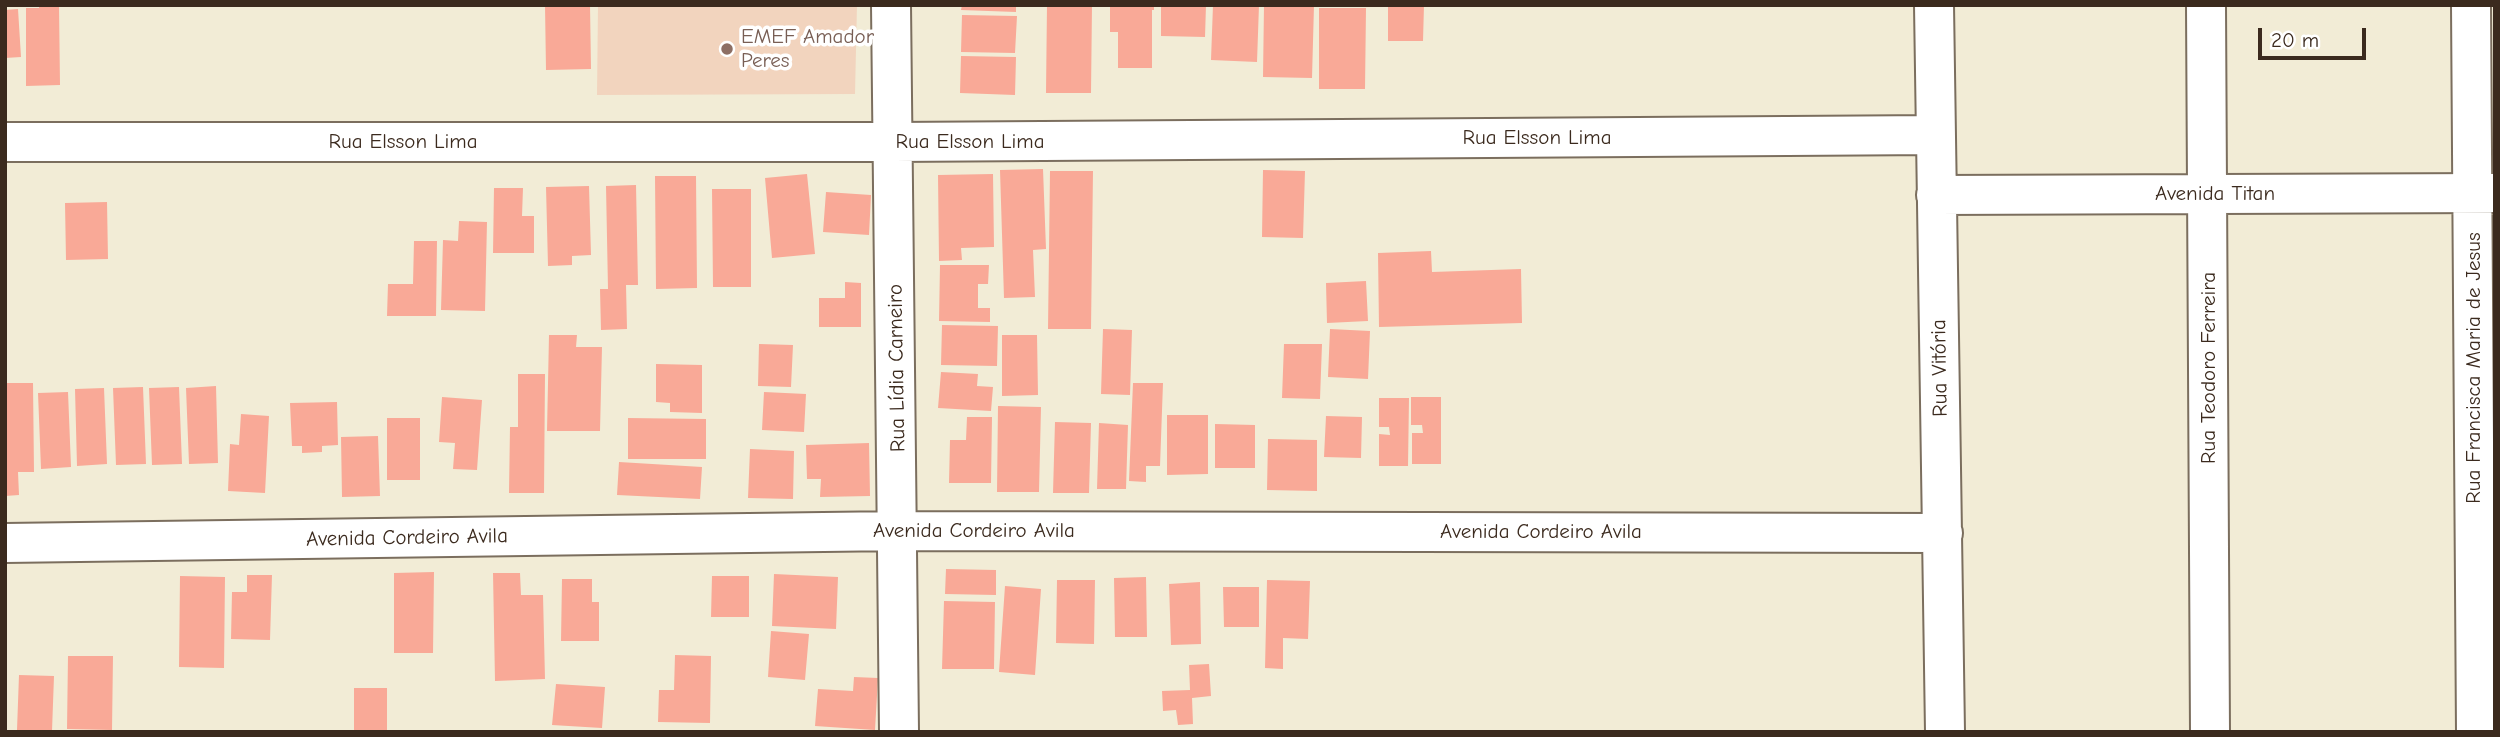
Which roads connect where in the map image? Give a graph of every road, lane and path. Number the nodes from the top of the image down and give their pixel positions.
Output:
1 (891, 5) edge
2 (1934, 5) edge
3 (2206, 5) edge
4 (2471, 5) edge
5 (1935, 135) junction
6 (5, 142) edge
7 (894, 142) junction
8 (2208, 193) junction
9 (2484, 193) edge
10 (1936, 195) junction
11 (898, 531) junction
12 (1943, 533) junction
13 (5, 543) edge
14 (899, 732) edge
15 (1945, 732) edge
16 (2210, 732) edge
17 (2476, 732) edge

1 - 7 street, Rua Lídia Carneiro
2 - 5 street, Rua Vitória
3 - 8 street, Rua Teodoro Ferreira
4 - 9 street, Rua Francisca Maria de Jesus
5 - 7 street, Rua Elsson Lima
5 - 10 street, Rua Vitória
6 - 7 street, Rua Elsson Lima
7 - 11 street, Rua Lídia Carneiro
8 - 9 street, Avenida Titan
8 - 10 street, Avenida Titan
8 - 16 street, Rua Teodoro Ferreira
9 - 17 street, Rua Francisca Maria de Jesus
10 - 12 street, Rua Vitória
11 - 12 street, Avenida Cordeiro Avila
11 - 13 street, Avenida Cordeiro Avila
11 - 14 street, Rua Lídia Carneiro
12 - 15 street, Rua Vitória

